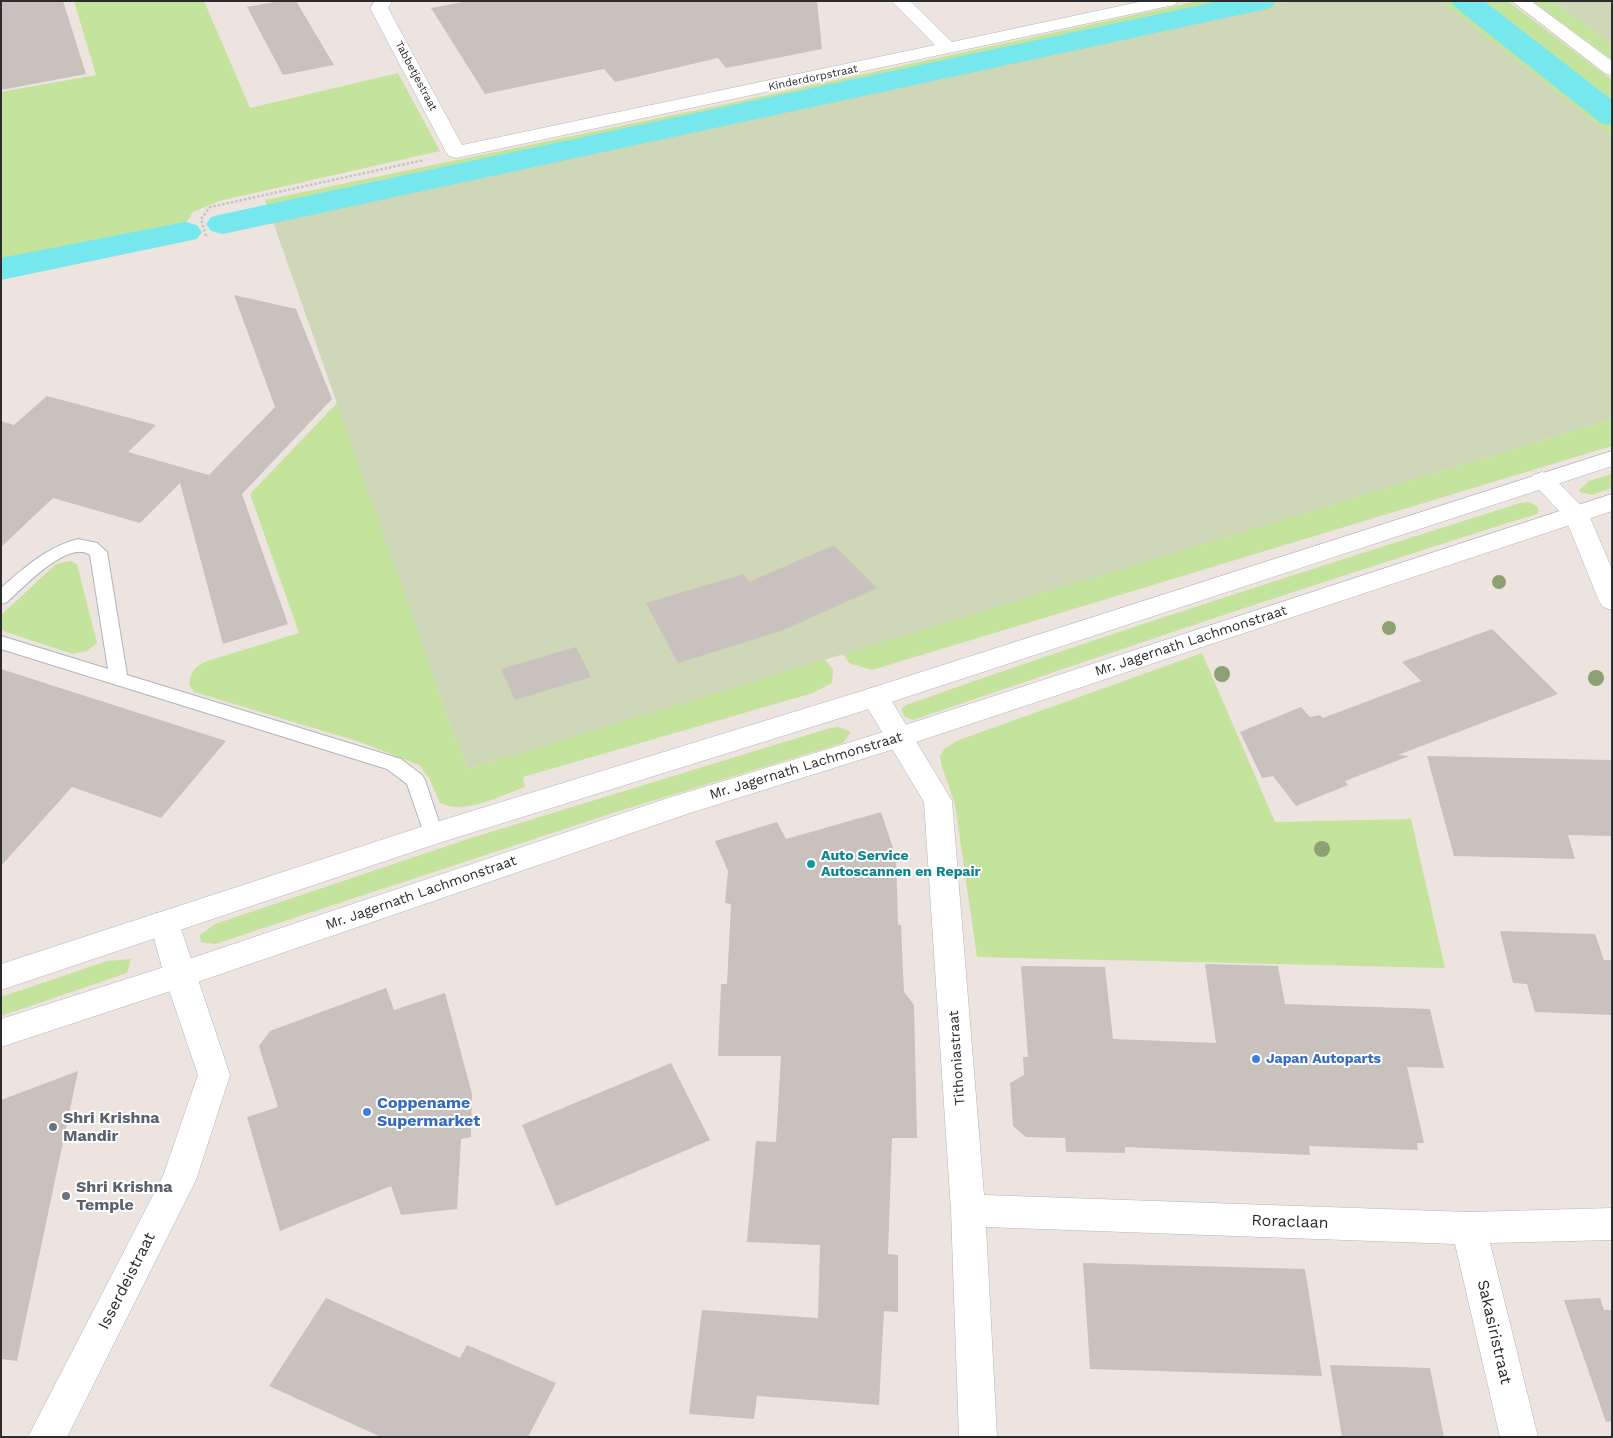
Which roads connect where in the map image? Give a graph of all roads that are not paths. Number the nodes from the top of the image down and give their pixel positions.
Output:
1 (384, 1) edge
2 (900, 1) edge
3 (1169, 1) edge
4 (1520, 1) edge
5 (949, 49) junction
6 (1612, 70) edge
7 (456, 152) joint
8 (1612, 458) edge
9 (1542, 480) junction
10 (1612, 502) edge
11 (1576, 513) junction
12 (1, 598) edge
13 (1612, 601) edge
14 (1, 642) edge
15 (118, 679) junction
16 (875, 697) junction
17 (900, 737) junction
18 (433, 834) junction
19 (165, 922) junction
20 (180, 975) junction
21 (1, 978) edge
22 (1, 1033) edge
23 (968, 1210) junction
24 (1612, 1224) edge
25 (1469, 1228) junction
26 (49, 1436) edge
27 (978, 1437) edge
28 (1519, 1437) edge

1 - 7 street, Tabbetjestraat
2 - 5 street
3 - 5 street, Kinderdorpstraat
4 - 6 street
5 - 7 street, Kinderdorpstraat
8 - 9 street
9 - 11 street
9 - 16 street
10 - 11 street, Mr. Jagernath Lachmonstraat
11 - 13 street
11 - 17 street, Mr. Jagernath Lachmonstraat
12 - 15 lane
14 - 15 lane
15 - 18 lane
16 - 17 street, Tithoniastraat
16 - 18 street
17 - 20 street, Mr. Jagernath Lachmonstraat
17 - 23 street, Tithoniastraat
18 - 19 street
19 - 20 street, Isserdeistraat
19 - 21 street
20 - 22 street, Mr. Jagernath Lachmonstraat
20 - 26 street, Isserdeistraat
23 - 25 street, Roraclaan
23 - 27 street, Tithoniastraat
24 - 25 street, Roraclaan
25 - 28 street, Sakasiristraat

